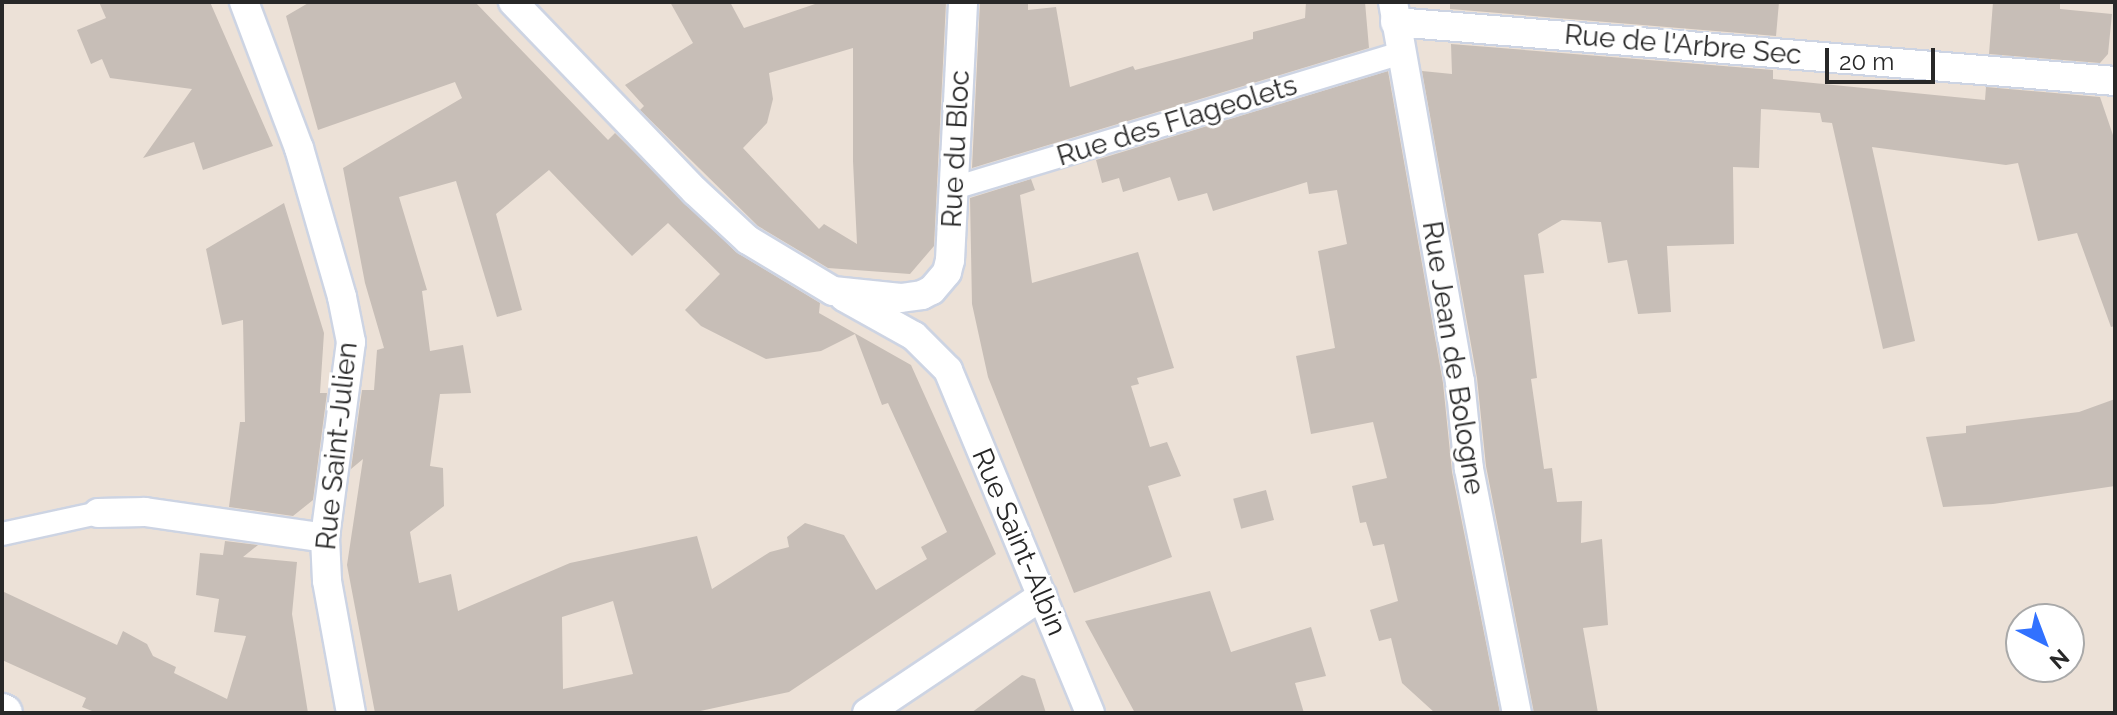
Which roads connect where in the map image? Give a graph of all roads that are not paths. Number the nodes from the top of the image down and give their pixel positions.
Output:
1 (513, 2) edge
2 (963, 2) edge
3 (248, 3) edge
4 (1394, 12) edge
5 (1400, 53) junction
6 (2115, 81) edge
7 (954, 188) junction
8 (833, 291) junction
9 (98, 513) joint
10 (2, 534) edge
11 (325, 538) junction
12 (1042, 596) junction
13 (351, 713) edge
14 (867, 713) edge
15 (1090, 713) edge
16 (1517, 713) edge

1 - 8 street
2 - 7 street, Rue du Bloc
3 - 11 street, Rue Saint-Julien
4 - 5 street, Rue Jean de Bologne
4 - 6 street, Rue de l'Arbre Sec
5 - 7 street, Rue des Flageolets
5 - 16 street, Rue Jean de Bologne
7 - 8 street, Rue du Bloc
8 - 12 street, Rue Saint-Albin
9 - 10 street
9 - 11 street
11 - 13 street, Rue Saint-Julien
12 - 14 street
12 - 15 street, Rue Saint-Albin

